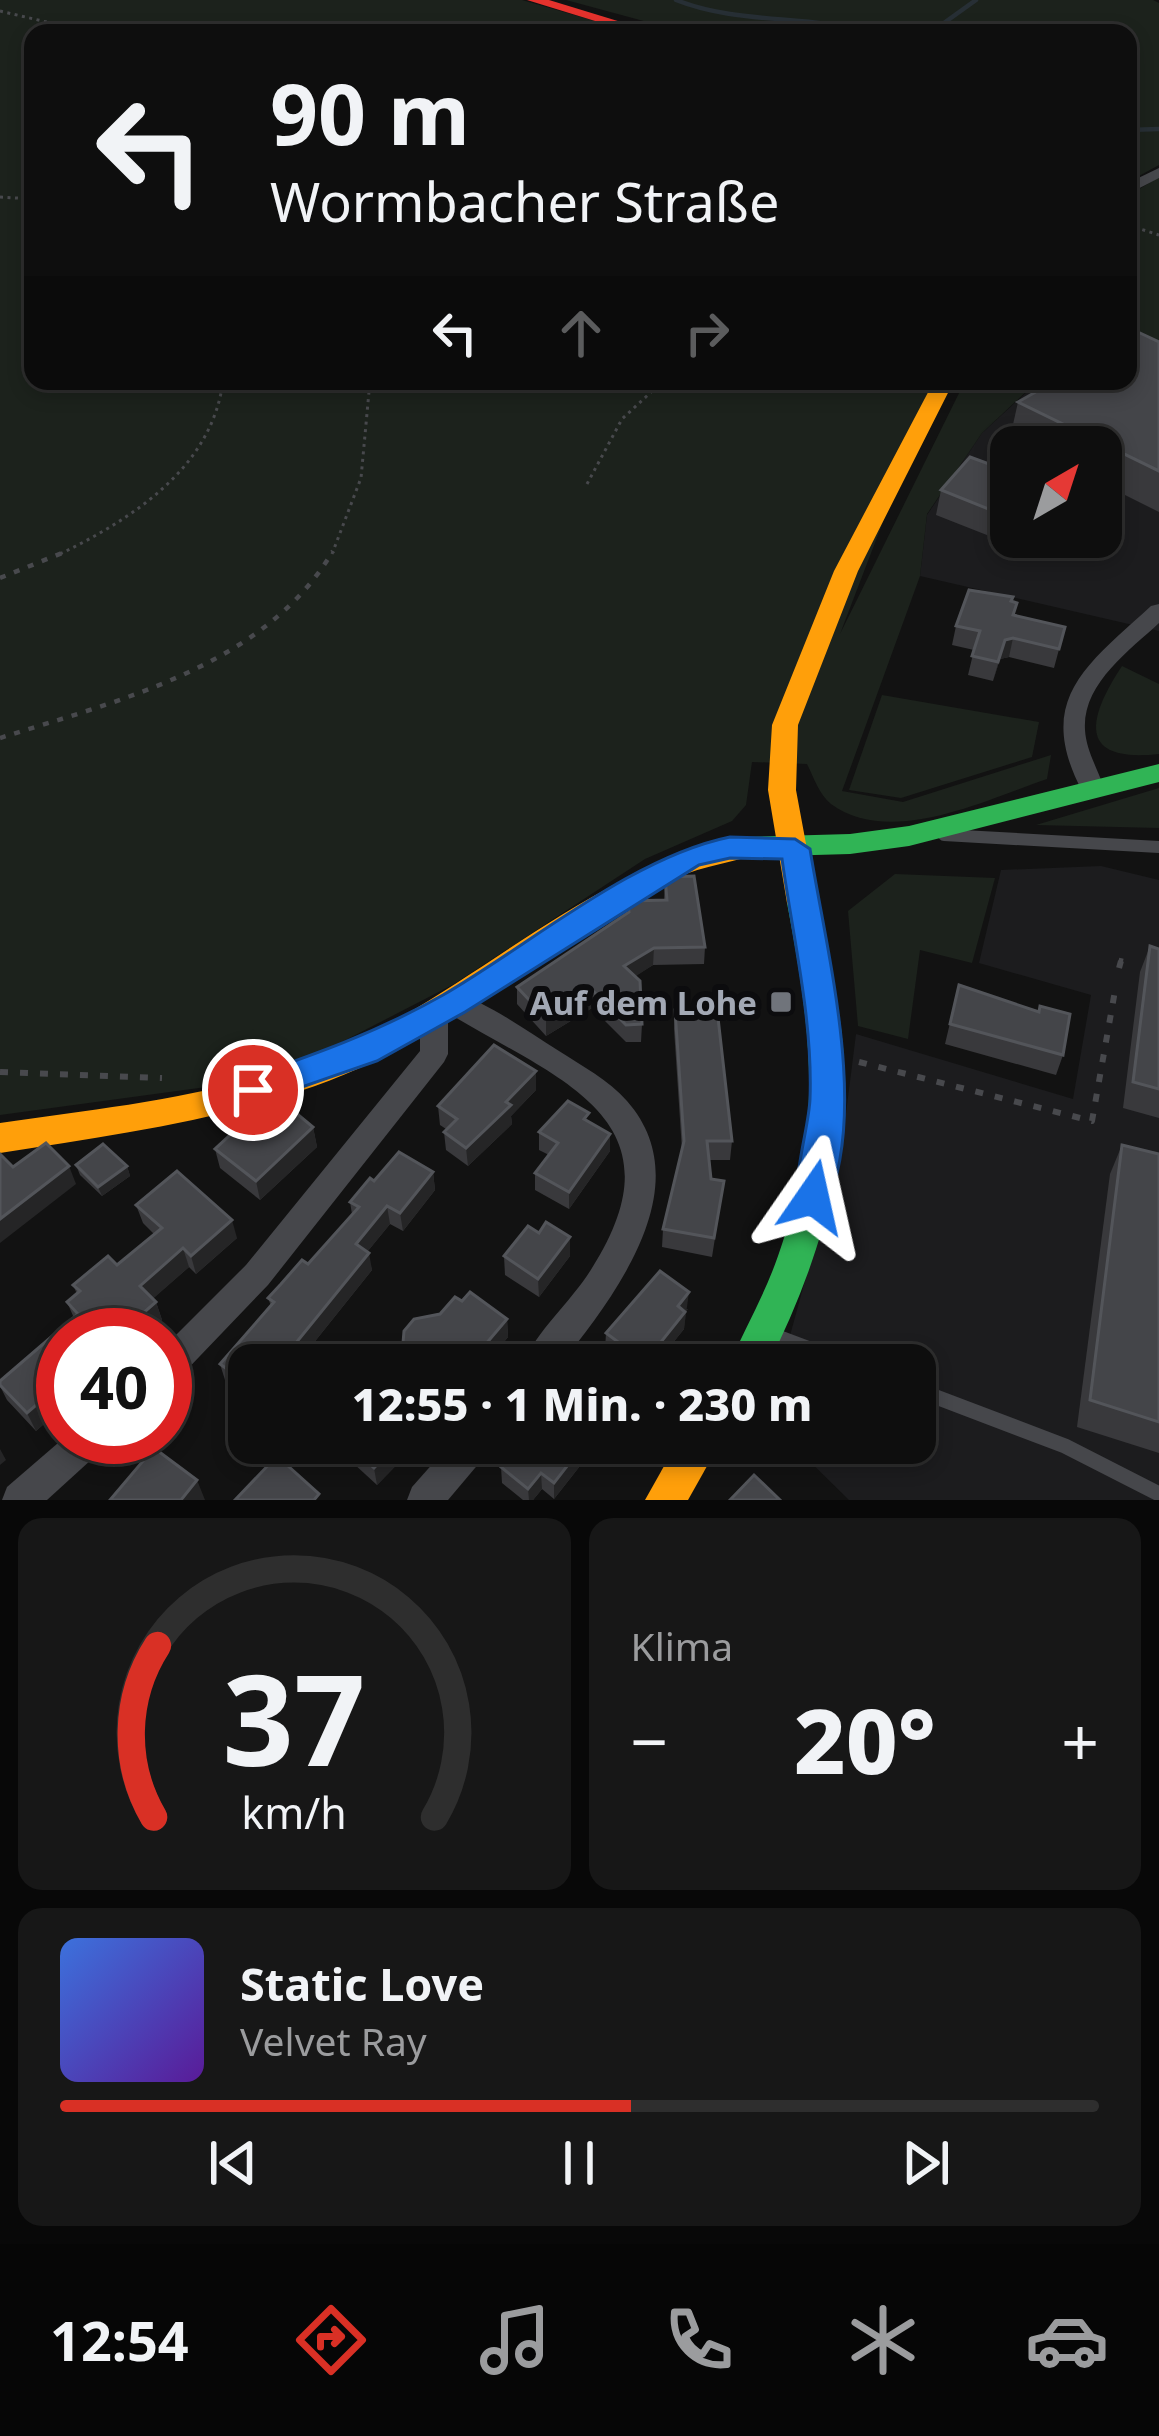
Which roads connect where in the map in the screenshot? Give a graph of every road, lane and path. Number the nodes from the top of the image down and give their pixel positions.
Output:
1 (534, 0) edge
2 (0, 11) edge
3 (55, 24) edge
4 (618, 24) edge
5 (222, 390) edge
6 (369, 390) edge
7 (653, 390) edge
8 (939, 390) edge
9 (587, 484) dead end
10 (0, 578) edge
11 (1159, 611) edge
12 (0, 738) edge
13 (1159, 773) edge
14 (1091, 785) junction
15 (931, 832) junction
16 (1159, 847) edge
17 (795, 849) junction
18 (1122, 956) dead end
19 (1119, 968) dead end
20 (1116, 985) dead end
21 (444, 1009) junction
22 (828, 1063) junction
23 (0, 1072) edge
24 (181, 1078) dead end
25 (0, 1138) edge
26 (766, 1332) junction
27 (192, 1341) edge
28 (554, 1344) edge
29 (759, 1344) edge
30 (798, 1344) edge
31 (936, 1397) edge
32 (61, 1464) edge
33 (456, 1464) edge
34 (687, 1464) edge
35 (1159, 1494) edge
36 (20, 1500) edge
37 (424, 1500) edge
38 (665, 1500) edge

1 - 4 street
2 - 3 path
5 - 10 path
6 - 12 path
7 - 9 path
8 - 17 street
11 - 14 street
13 - 14 street
14 - 15 street
15 - 16 lane
15 - 17 street
17 - 21 street
17 - 22 street
18 - 19 path
20 - 22 path
21 - 25 street
21 - 27 street
21 - 28 street
22 - 26 street
23 - 24 path
26 - 29 street
26 - 30 lane
31 - 35 lane
32 - 36 street
33 - 37 street
34 - 38 street

